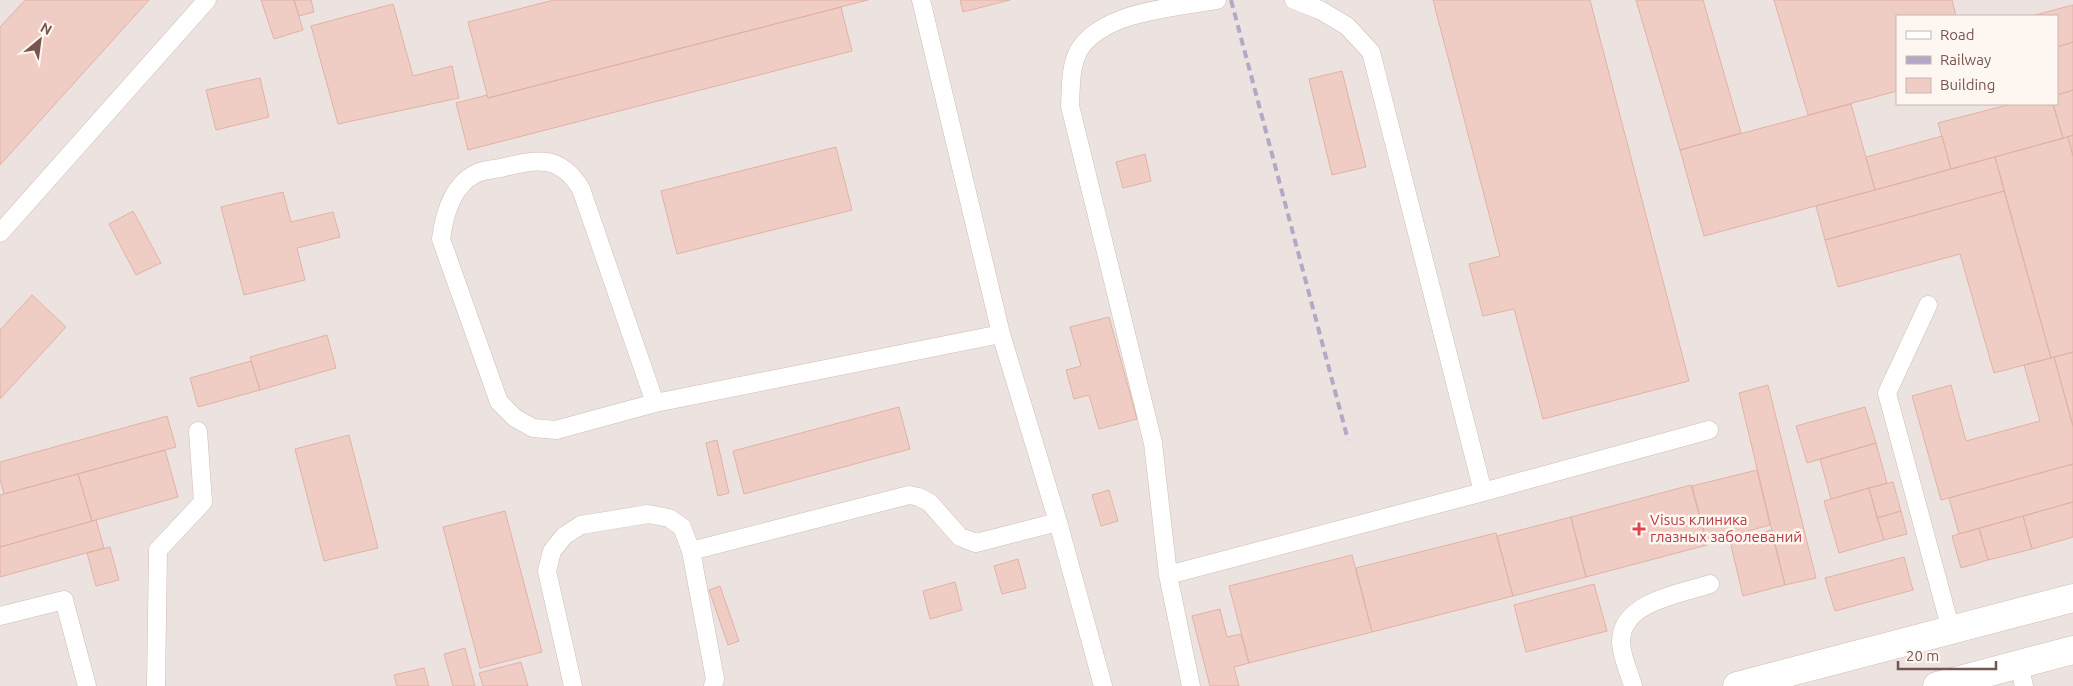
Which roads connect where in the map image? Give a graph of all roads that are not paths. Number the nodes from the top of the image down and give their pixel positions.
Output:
1 (207, 0) edge
2 (921, 0) edge
3 (1217, 0) edge
4 (1294, 0) edge
5 (0, 233) edge
6 (1928, 305) dead end
7 (1002, 334) junction
8 (655, 403) junction
9 (1709, 430) dead end
10 (198, 431) dead end
11 (1483, 492) junction
12 (1058, 522) junction
13 (691, 550) junction
14 (1168, 575) junction
15 (1710, 584) dead end
16 (2073, 598) edge
17 (0, 616) edge
18 (1951, 630) junction
19 (2073, 650) edge
20 (2021, 675) edge
21 (87, 686) edge
22 (156, 686) edge
23 (573, 686) edge
24 (713, 686) edge
25 (1103, 686) edge
26 (1191, 686) edge
27 (1633, 686) edge
28 (1737, 686) edge
29 (1938, 686) edge

1 - 5 lane
2 - 7 lane
3 - 14 lane
4 - 11 lane
6 - 18 lane
7 - 8 lane
7 - 12 lane
8 - 8 lane
9 - 11 lane
10 - 22 lane
11 - 14 lane
12 - 13 lane
12 - 25 lane
13 - 23 lane
13 - 24 lane
14 - 26 lane
15 - 27 lane
16 - 18 main road
17 - 21 lane
18 - 28 main road
19 - 20 main road
20 - 29 main road

